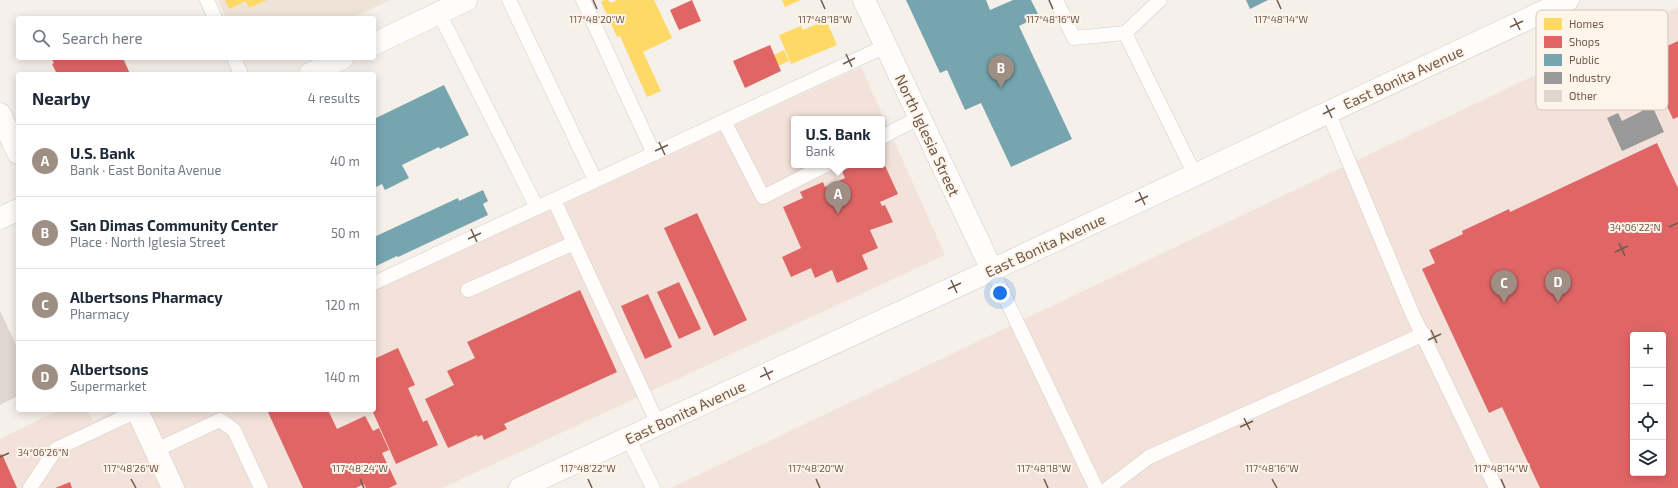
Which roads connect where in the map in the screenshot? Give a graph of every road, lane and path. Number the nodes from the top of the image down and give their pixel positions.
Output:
1 (207, 0) edge
2 (466, 0) edge
3 (509, 0) edge
4 (583, 0) edge
5 (864, 0) edge
6 (1056, 0) edge
7 (1160, 0) edge
8 (1568, 0) edge
9 (1547, 10) edge
10 (439, 13) junction
11 (1536, 15) edge
12 (214, 16) edge
13 (1125, 33) junction
14 (376, 43) edge
15 (886, 46) junction
16 (235, 60) edge
17 (340, 60) edge
18 (240, 72) edge
19 (314, 72) edge
20 (1328, 112) junction
21 (0, 114) edge
22 (920, 117) junction
23 (724, 121) junction
24 (885, 134) edge
25 (16, 149) edge
26 (654, 154) junction
27 (820, 168) edge
28 (1196, 174) junction
29 (595, 180) junction
30 (554, 200) junction
31 (537, 208) junction
32 (16, 211) edge
33 (0, 218) edge
34 (574, 242) junction
35 (992, 270) junction
36 (376, 282) edge
37 (468, 290) dead end
38 (1424, 334) junction
39 (133, 412) edge
40 (138, 412) edge
41 (658, 424) junction
42 (628, 438) junction
43 (156, 450) junction
44 (30, 488) edge
45 (172, 488) edge
46 (261, 488) edge
47 (520, 488) edge
48 (653, 488) edge
49 (1096, 488) edge
50 (1108, 488) edge
51 (1496, 488) edge

1 - 12 lane
2 - 10 main road
3 - 29 lane
4 - 26 lane
5 - 15 main road, North Iglesia Street
6 - 13 lane
7 - 13 lane
8 - 9 main road, East Bonita Avenue
10 - 14 main road
10 - 31 lane
11 - 20 main road, East Bonita Avenue
13 - 28 lane
15 - 22 main road, North Iglesia Street
15 - 23 lane
16 - 18 lane
17 - 19 main road
20 - 28 main road, East Bonita Avenue
20 - 38 lane
21 - 25 main road
22 - 24 lane
22 - 35 main road, North Iglesia Street
23 - 26 lane
23 - 27 lane
26 - 29 lane
28 - 35 main road, East Bonita Avenue
29 - 30 lane
30 - 31 lane
30 - 34 lane
31 - 36 lane
32 - 33 main road
34 - 37 lane
34 - 41 lane
35 - 41 main road, East Bonita Avenue
35 - 49 lane
38 - 50 lane
38 - 51 lane
39 - 44 lane
40 - 43 main road
41 - 42 main road, East Bonita Avenue
42 - 47 main road, East Bonita Avenue
42 - 48 lane
43 - 45 main road
43 - 46 lane

